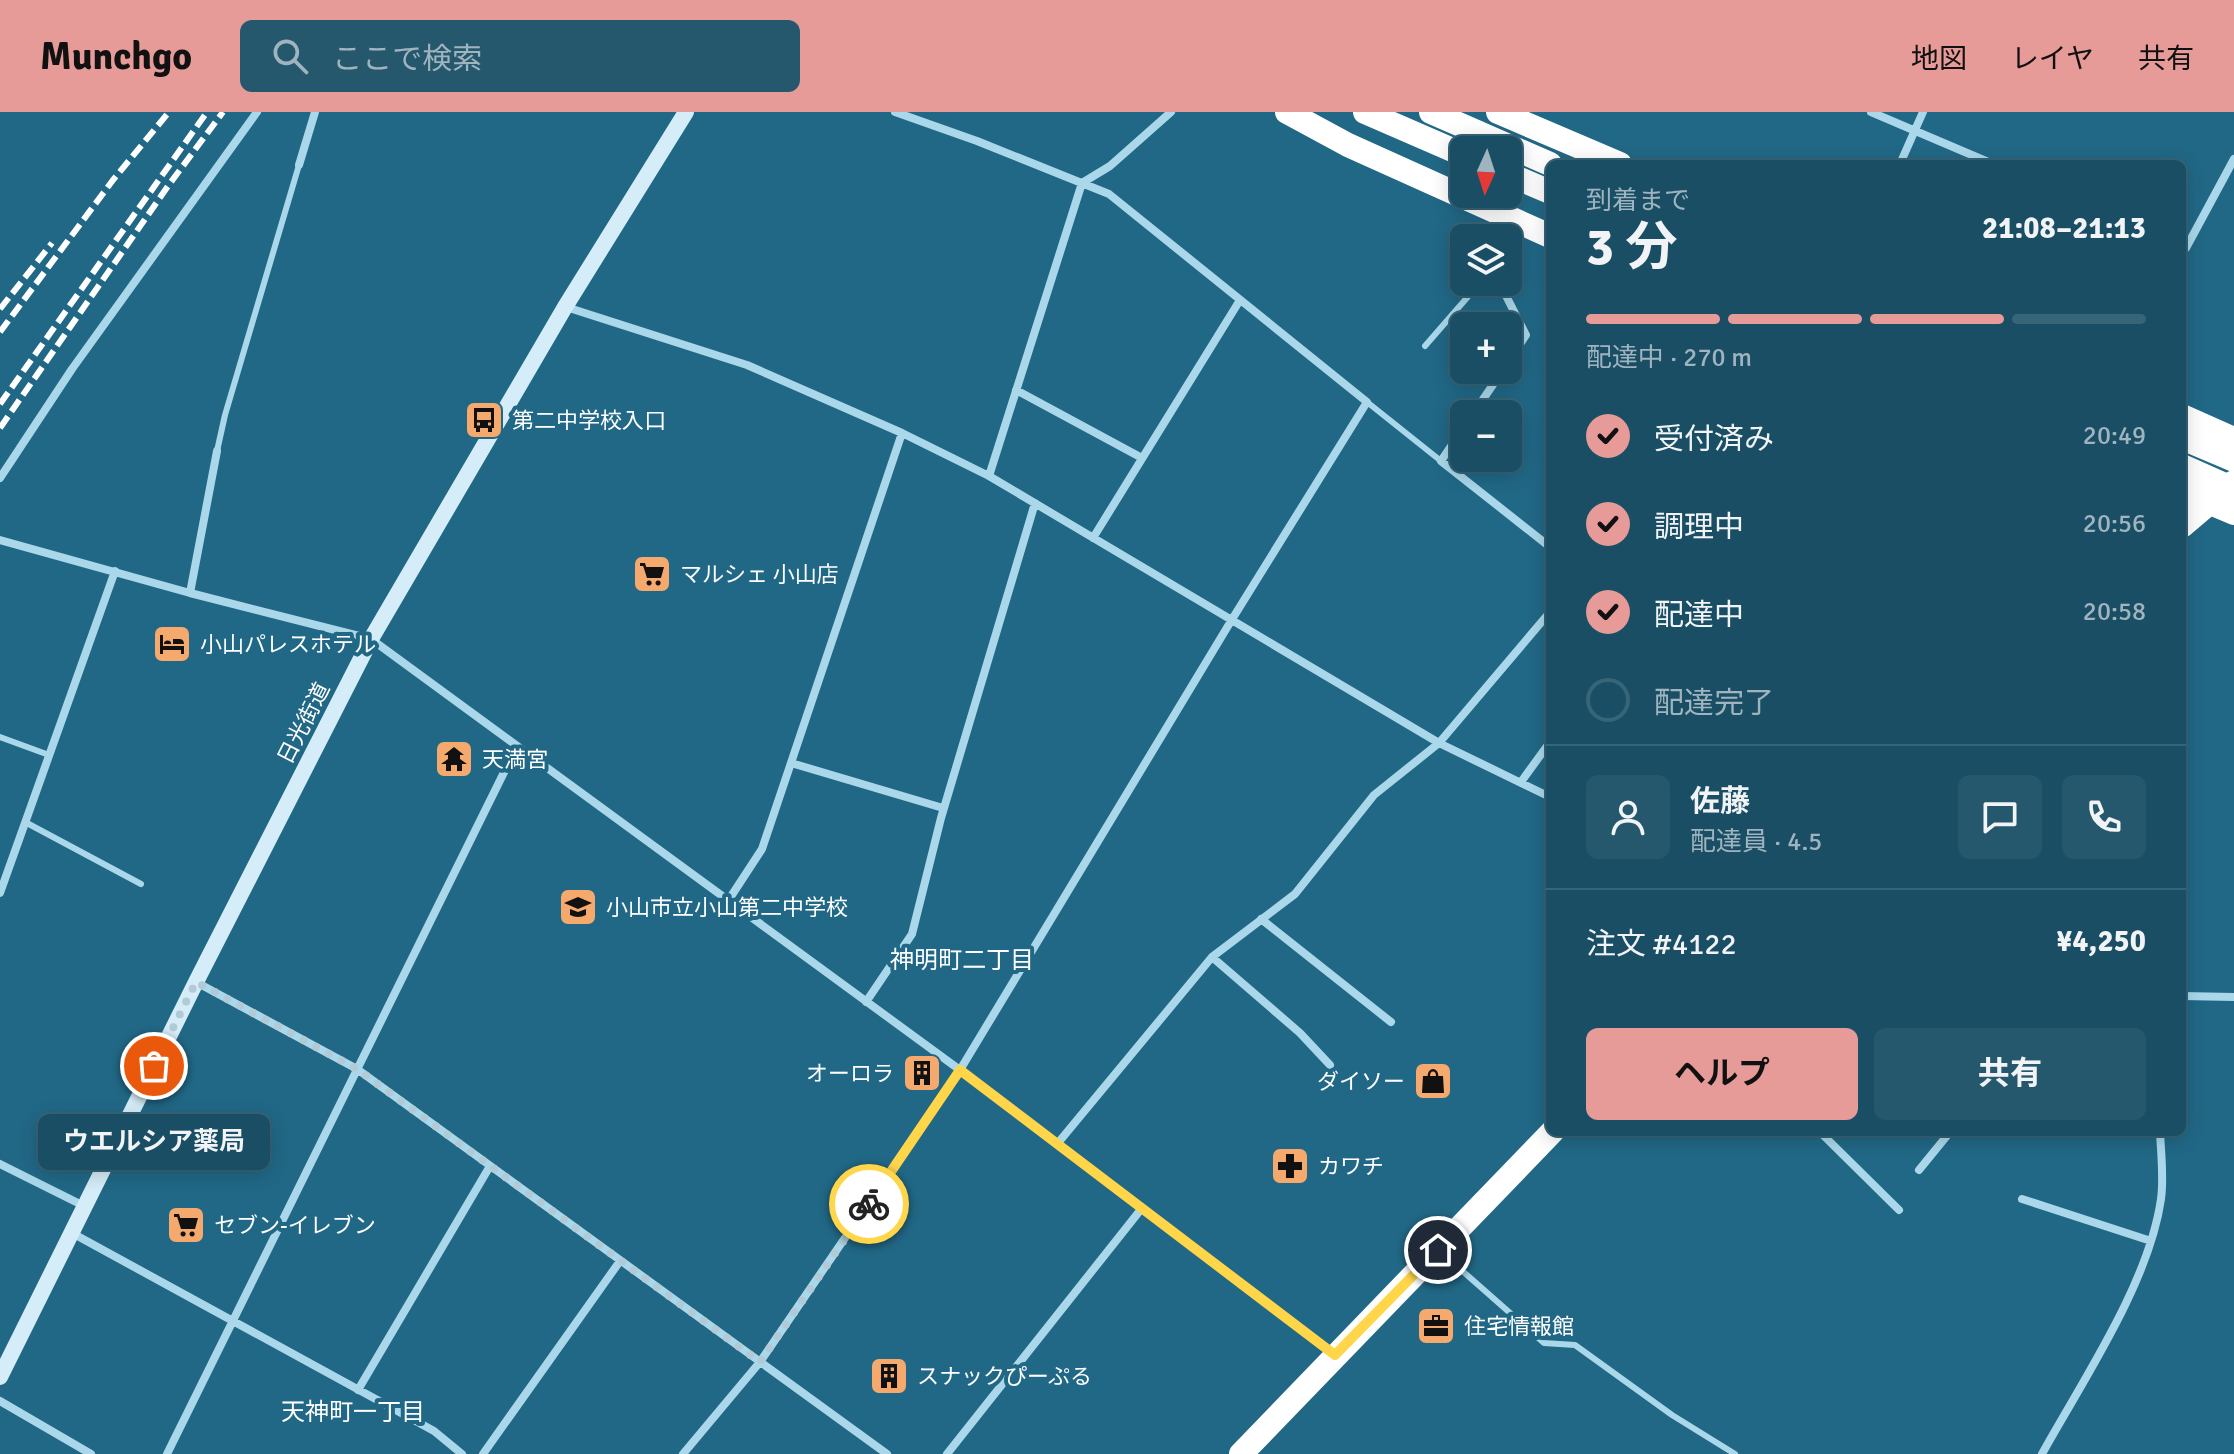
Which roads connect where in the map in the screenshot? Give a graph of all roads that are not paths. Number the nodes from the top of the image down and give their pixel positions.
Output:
1 (257, 112) edge
2 (315, 112) edge
3 (686, 112) edge
4 (895, 112) edge
5 (1171, 112) edge
6 (1287, 112) edge
7 (1365, 112) edge
8 (1431, 112) edge
9 (1498, 112) edge
10 (1871, 112) edge
11 (1923, 112) edge
12 (1915, 130) junction
13 (1450, 149) edge
14 (2234, 159) edge
15 (1611, 160) edge
16 (1902, 160) edge
17 (1984, 160) edge
18 (1546, 162) edge
19 (299, 165) joint
20 (1522, 180) edge
21 (1082, 183) junction
22 (1546, 190) edge
23 (1524, 224) junction
24 (1522, 228) edge
25 (1546, 234) edge
26 (2186, 248) edge
27 (1469, 296) edge
28 (1240, 300) junction
29 (565, 307) junction
30 (1425, 346) dead end
31 (1016, 390) junction
32 (1367, 402) junction
33 (2186, 418) edge
34 (902, 433) junction
35 (2234, 439) edge
36 (2186, 440) edge
37 (1450, 448) edge
38 (217, 451) joint
39 (1142, 458) junction
40 (2234, 460) edge
41 (1441, 461) junction
42 (2186, 468) edge
43 (989, 476) junction
44 (0, 478) edge
45 (2234, 482) edge
46 (2234, 489) edge
47 (2186, 493) edge
48 (2210, 502) junction
49 (1035, 503) junction
50 (2234, 513) edge
51 (2186, 523) edge
52 (1093, 538) junction
53 (0, 540) edge
54 (1546, 544) edge
55 (115, 571) junction
56 (190, 593) junction
57 (1546, 617) edge
58 (1231, 621) junction
59 (371, 639) junction
60 (0, 737) edge
61 (1439, 743) junction
62 (517, 746) junction
63 (1546, 748) edge
64 (49, 755) junction
65 (791, 763) junction
66 (1521, 782) junction
67 (1546, 795) edge
68 (943, 808) junction
69 (25, 822) junction
70 (141, 884) dead end
71 (0, 893) edge
72 (728, 901) junction
73 (1261, 919) junction
74 (1212, 957) junction
75 (196, 982) junction
76 (2186, 996) edge
77 (2234, 997) edge
78 (866, 1002) junction
79 (1391, 1022) dead end
80 (1330, 1065) dead end
81 (357, 1069) junction
82 (960, 1070) junction
83 (1548, 1136) edge
84 (1824, 1136) edge
85 (1947, 1136) edge
86 (2160, 1136) edge
87 (1058, 1143) junction
88 (0, 1164) edge
89 (490, 1166) junction
90 (1919, 1170) dead end
91 (2022, 1199) dead end
92 (85, 1207) junction
93 (1142, 1208) junction
94 (1899, 1210) dead end
95 (72, 1233) junction
96 (2151, 1241) junction
97 (1438, 1250) junction
98 (620, 1261) junction
99 (234, 1322) junction
100 (1335, 1355) junction
101 (760, 1362) junction
102 (0, 1377) edge
103 (358, 1390) junction
104 (0, 1401) edge
105 (91, 1454) edge
106 (167, 1454) edge
107 (462, 1454) edge
108 (483, 1454) edge
109 (683, 1454) edge
110 (887, 1454) edge
111 (947, 1454) edge
112 (1241, 1454) edge
113 (1735, 1454) edge
114 (2042, 1454) edge

1 - 44 street
2 - 19 street
3 - 29 main road, 日光街道
4 - 21 street
5 - 21 street
6 - 23 highway
7 - 13 highway
8 - 18 highway
9 - 15 highway
10 - 12 street
11 - 12 street
12 - 16 street
12 - 17 street
14 - 26 street
19 - 38 lane
20 - 22 highway
21 - 28 street
21 - 31 street
23 - 24 street
23 - 25 highway
27 - 30 lane
28 - 32 street
28 - 39 street
29 - 34 street
29 - 59 main road, 日光街道
31 - 39 street
31 - 43 street
32 - 41 lane
32 - 58 street
33 - 35 highway
34 - 43 street
34 - 65 street
36 - 40 highway
37 - 41 street
38 - 56 street
39 - 52 street
41 - 54 street
42 - 46 highway, bridge
43 - 49 street
45 - 48 highway
47 - 48 highway
48 - 50 highway
48 - 51 highway
49 - 52 street
49 - 68 street
52 - 58 street
53 - 55 street
55 - 56 street
55 - 64 street
56 - 59 street
57 - 61 street
58 - 61 street
58 - 82 street
59 - 62 street
59 - 75 main road, 日光街道
60 - 64 lane
61 - 66 street
61 - 73 street
62 - 72 street
62 - 81 street
63 - 66 street
64 - 69 street
65 - 68 street
65 - 72 street
66 - 67 street
68 - 78 street
69 - 70 lane
69 - 71 street
72 - 78 street
73 - 74 street
73 - 79 street
74 - 80 street
74 - 87 street
75 - 81 street
75 - 92 main road, 日光街道
76 - 77 street
78 - 82 street
81 - 89 street
81 - 99 street
82 - 87 street
82 - 101 street
83 - 97 highway
84 - 94 street
85 - 90 street
86 - 96 street
87 - 93 street
88 - 92 street
89 - 98 street
89 - 103 street
91 - 96 street
92 - 95 main road, 日光街道
93 - 100 street
93 - 111 street
95 - 99 street
95 - 102 main road, 日光街道
96 - 114 street
97 - 100 highway
97 - 113 lane
98 - 101 street
98 - 108 street
99 - 103 street
99 - 106 street
100 - 112 highway
101 - 109 street
101 - 110 street
103 - 107 street
104 - 105 street

